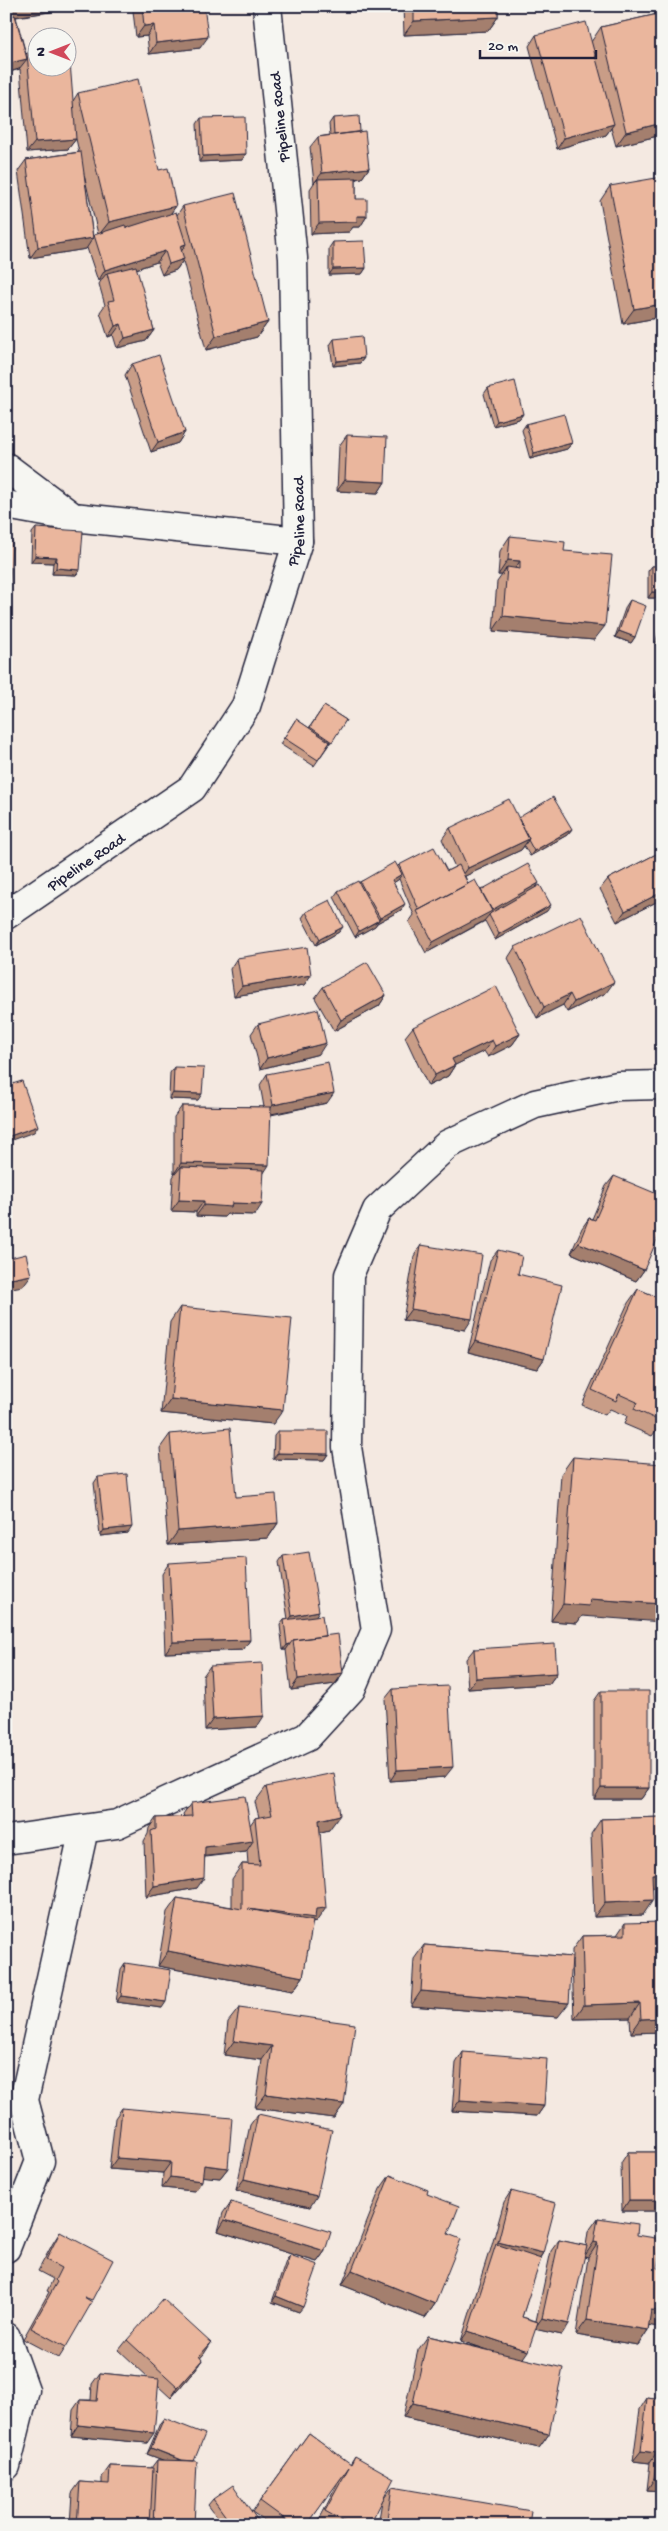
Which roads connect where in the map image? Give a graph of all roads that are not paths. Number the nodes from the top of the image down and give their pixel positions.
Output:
1 (267, 6) edge
2 (6, 467) edge
3 (6, 505) edge
4 (73, 517) junction
5 (298, 540) junction
6 (6, 915) edge
7 (662, 1085) edge
8 (84, 1829) junction
9 (6, 1840) edge
10 (6, 2248) edge
11 (6, 2337) edge
12 (6, 2466) edge

1 - 5 street, Pipeline Road
2 - 4 street
3 - 4 street
4 - 5 street
5 - 6 street, Pipeline Road
7 - 8 street
8 - 9 street
8 - 10 street
11 - 12 street

